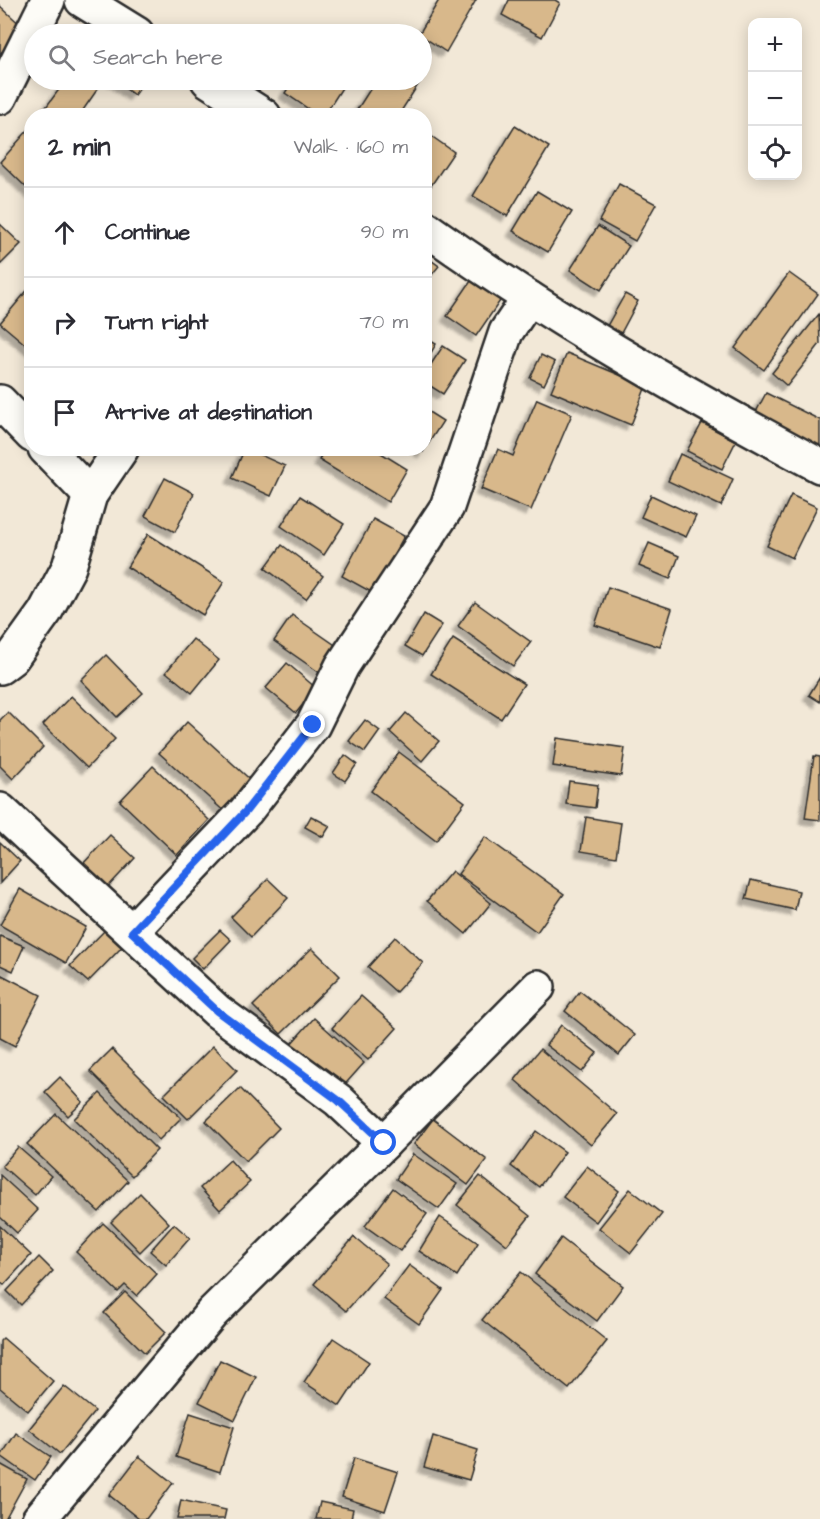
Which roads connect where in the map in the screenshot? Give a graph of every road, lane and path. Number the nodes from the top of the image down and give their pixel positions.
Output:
1 (48, 0) edge
2 (82, 0) edge
3 (36, 24) edge
4 (121, 24) edge
5 (24, 48) edge
6 (224, 90) edge
7 (0, 97) edge
8 (252, 108) edge
9 (432, 232) edge
10 (529, 298) junction
11 (0, 402) edge
12 (24, 427) edge
13 (53, 456) edge
14 (117, 456) edge
15 (820, 466) edge
16 (90, 495) junction
17 (0, 667) edge
18 (0, 810) edge
19 (132, 932) junction
20 (538, 987) dead end
21 (384, 1143) junction
22 (39, 1519) edge

1 - 3 street
2 - 4 street
5 - 7 street
6 - 8 street
9 - 10 street
10 - 15 street
10 - 19 street
11 - 12 street
13 - 16 street
14 - 16 street
16 - 17 street
18 - 19 street
19 - 21 street
20 - 21 street
21 - 22 street

